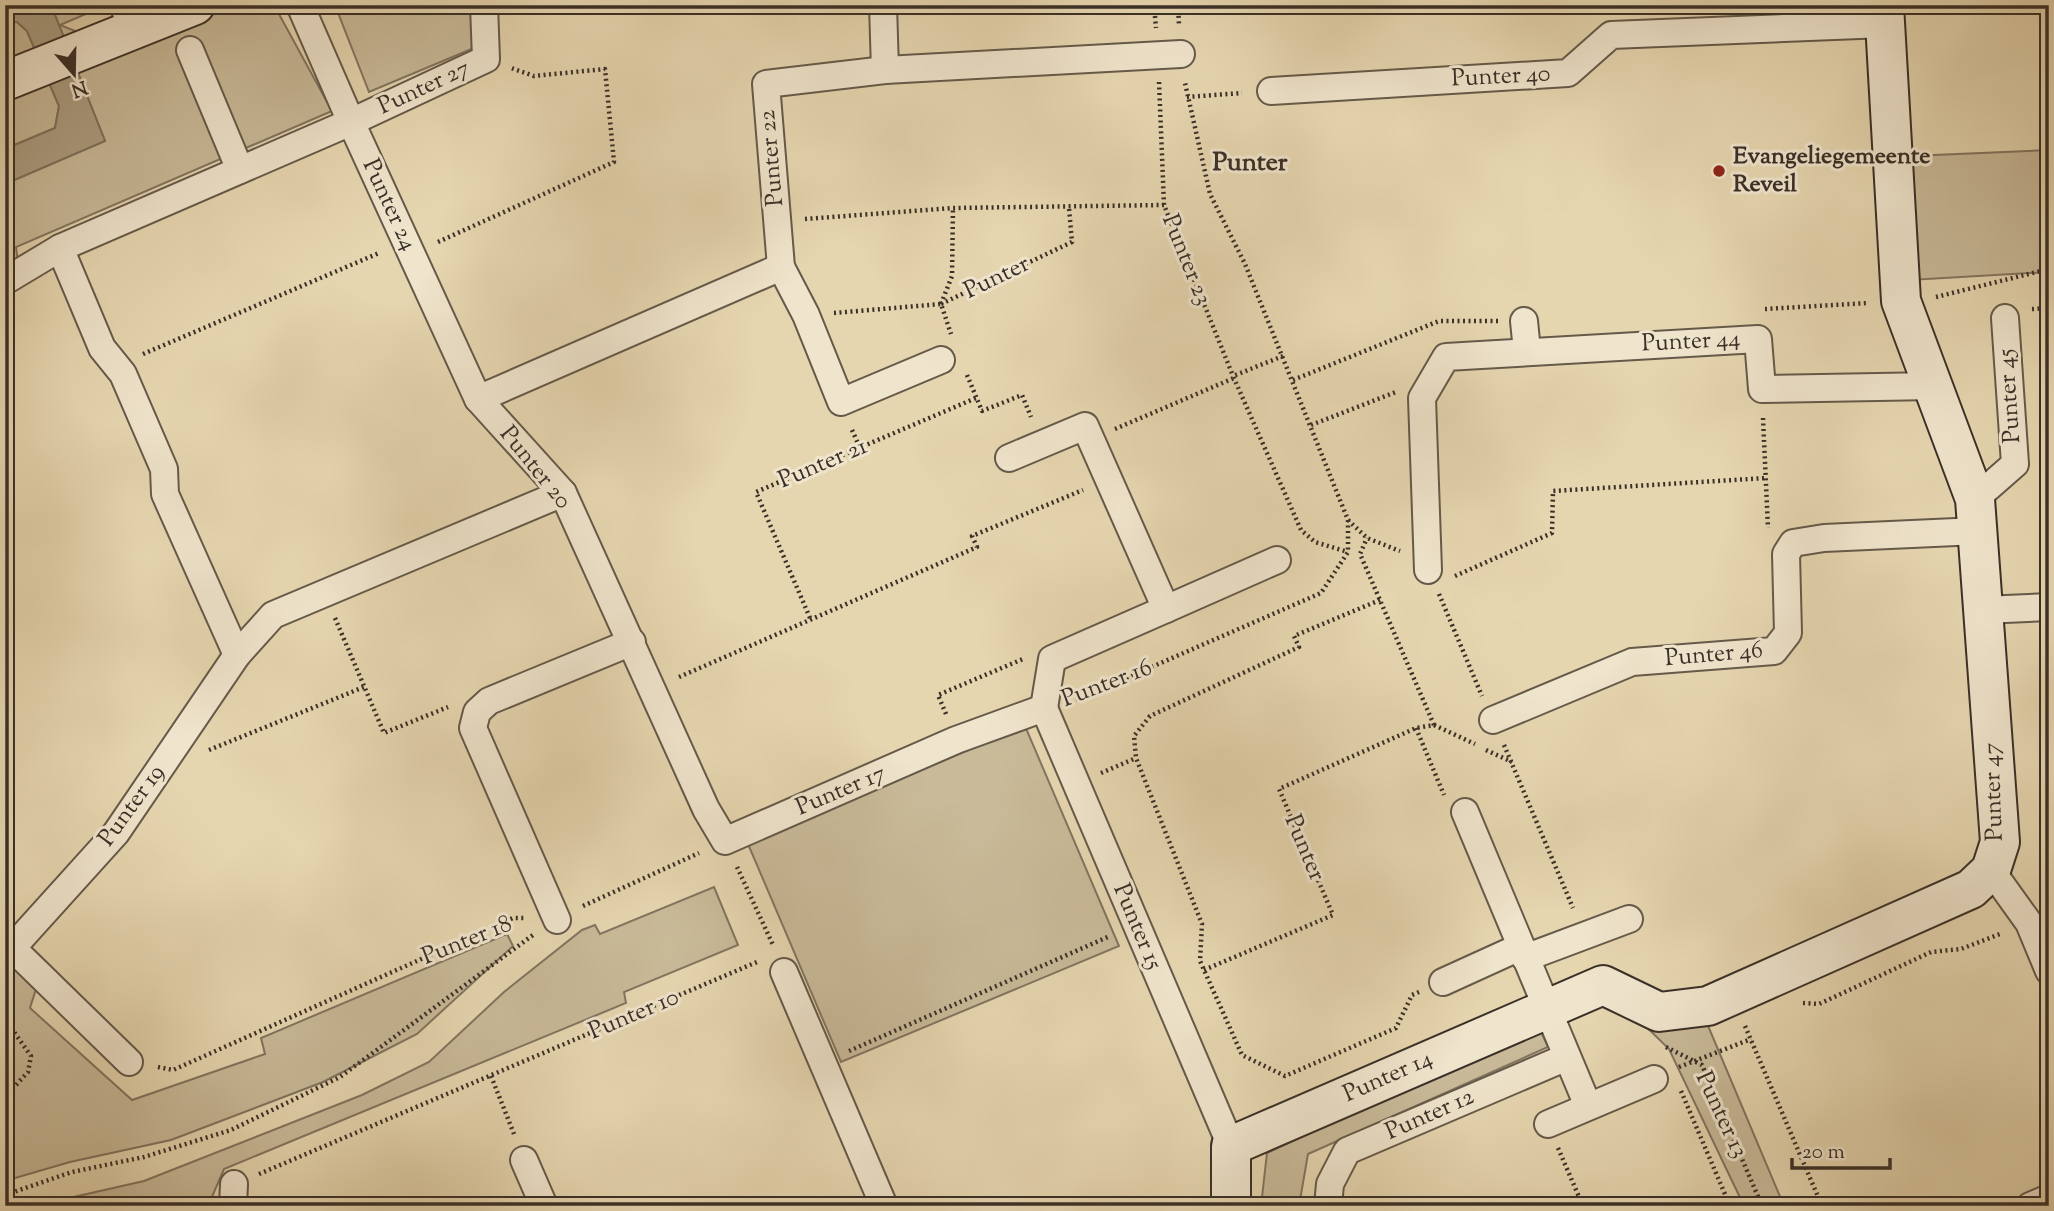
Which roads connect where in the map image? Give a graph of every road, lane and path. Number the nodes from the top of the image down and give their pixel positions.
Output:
1 (300, 5) edge
2 (484, 5) edge
3 (883, 5) edge
4 (1154, 5) edge
5 (185, 7) edge
6 (1885, 15) edge
7 (128, 18) edge
8 (190, 50) dead end
9 (1169, 55) junction
10 (486, 59) junction
11 (885, 70) junction
12 (17, 76) edge
13 (1271, 91) joint
14 (1187, 97) junction
15 (351, 122) junction
16 (240, 170) junction
17 (1164, 205) junction
18 (953, 208) junction
19 (1069, 208) junction
20 (777, 221) junction
21 (60, 248) junction
22 (409, 248) junction
23 (781, 267) junction
24 (2049, 270) edge
25 (5, 281) edge
26 (1901, 301) junction
27 (2005, 318) dead end
28 (1524, 321) dead end
29 (1527, 351) junction
30 (1283, 355) junction
31 (109, 357) junction
32 (941, 360) dead end
33 (1233, 377) junction
34 (1934, 386) junction
35 (1762, 389) junction
36 (976, 398) dead end
37 (478, 399) junction
38 (1353, 410) dead end
39 (1311, 425) junction
40 (1091, 439) junction
41 (1009, 458) dead end
42 (1766, 478) junction
43 (1110, 479) junction
44 (563, 493) junction
45 (1976, 515) junction
46 (1367, 538) dead end
47 (1793, 543) junction
48 (1348, 552) junction
49 (1277, 560) dead end
50 (1437, 575) joint
51 (324, 594) junction
52 (1380, 600) junction
53 (2049, 607) edge
54 (1166, 609) junction
55 (1983, 610) junction
56 (810, 618) junction
57 (632, 642) junction
58 (237, 655) junction
59 (1052, 659) junction
60 (364, 687) junction
61 (653, 688) junction
62 (1044, 708) junction
63 (477, 712) junction
64 (1150, 716) joint
65 (1493, 720) dead end
66 (1416, 728) junction
67 (956, 740) junction
68 (158, 771) junction
69 (1465, 812) joint
70 (725, 841) junction
71 (1991, 870) junction
72 (1629, 919) dead end
73 (557, 920) junction
74 (2029, 923) junction
75 (1136, 924) junction
76 (9, 944) edge
77 (1522, 953) junction
78 (780, 963) junction
79 (1204, 970) junction
80 (2049, 971) edge
81 (1443, 982) joint
82 (1603, 985) joint
83 (1791, 1002) dead end
84 (1545, 1009) junction
85 (1756, 1018) dead end
86 (5, 1019) edge
87 (1751, 1039) junction
88 (1659, 1043) dead end
89 (1242, 1055) joint
90 (1567, 1057) junction
91 (130, 1062) joint
92 (822, 1062) junction
93 (1695, 1062) junction
94 (1663, 1074) junction
95 (491, 1076) junction
96 (5, 1097) edge
97 (1588, 1106) junction
98 (1548, 1124) dead end
99 (1231, 1146) junction
100 (524, 1160) joint
101 (5, 1195) edge
102 (233, 1195) edge
103 (2049, 1198) edge
104 (1821, 1204) edge
105 (544, 1206) edge
106 (884, 1206) edge
107 (1231, 1206) edge
108 (1328, 1206) edge
109 (1730, 1206) edge
110 (1762, 1206) edge
111 (1813, 1206) edge
112 (2030, 1206) edge

1 - 15 street
2 - 10 street, Punter 27
3 - 11 street
4 - 9 path, Punter 23
5 - 7 street
6 - 13 street, Punter 40
6 - 26 street, Punter 40
7 - 12 street
8 - 16 street
9 - 11 street, Punter 22
9 - 14 path
9 - 17 path, Punter 23
10 - 15 street, Punter 27
10 - 22 path
11 - 20 street, Punter 22
13 - 14 path
14 - 30 path
15 - 16 street
15 - 22 street, Punter 24
16 - 21 street
17 - 19 path
17 - 33 path, Punter 23
18 - 19 path
18 - 19 path, Punter
18 - 20 path
20 - 23 street, Punter 22
21 - 25 street
21 - 31 street
22 - 31 path
22 - 37 street, Punter 24
23 - 32 street, Punter 21
23 - 37 street, Punter 20
24 - 26 path
26 - 34 street, Punter 47
27 - 45 street, Punter 45
28 - 29 street
29 - 35 street, Punter 44
29 - 50 street, Punter 44
30 - 33 path
30 - 39 path
31 - 58 street
33 - 40 path
33 - 48 path, Punter 23
34 - 35 street
34 - 45 street, Punter 47
35 - 42 path
36 - 56 path, Punter 21
37 - 44 street, Punter 20
38 - 39 path
39 - 48 path
40 - 41 street
40 - 43 street
42 - 47 path
42 - 50 path
43 - 54 street
43 - 56 path
44 - 51 street, Punter 19
44 - 57 street, Punter 20
45 - 47 street
45 - 55 street, Punter 47
46 - 52 path
47 - 65 street, Punter 46
48 - 62 path, Punter 16
49 - 54 street
51 - 58 street, Punter 19
51 - 60 path
52 - 64 path, Punter 16
52 - 66 path
53 - 55 street
54 - 59 street, Punter 16
55 - 71 street, Punter 47
56 - 61 path
57 - 61 street, Punter 20
57 - 63 street
58 - 68 street, Punter 19
59 - 62 street, Punter 16
59 - 67 path
60 - 63 path
60 - 68 path
61 - 70 street, Punter 20
62 - 67 street, Punter 17
62 - 75 street, Punter 15
63 - 73 street
64 - 79 path, Punter 15
66 - 69 path
66 - 79 path, Punter
67 - 70 street, Punter 17
68 - 76 street, Punter 19
69 - 77 street
70 - 73 path
70 - 78 path
71 - 74 street
71 - 82 street, Punter 47
72 - 77 street
73 - 91 path, Punter 18
73 - 101 path
74 - 80 street
74 - 83 path
75 - 92 path
75 - 99 street, Punter 15
76 - 91 street, Punter 19
77 - 81 street
77 - 84 street
78 - 92 street
78 - 95 path, Punter 10
79 - 89 path, Punter 15
81 - 89 path, Punter 14
82 - 84 street, Punter 14
84 - 90 street
84 - 99 street, Punter 14
85 - 87 path
86 - 96 path
87 - 93 path
87 - 104 path
88 - 93 path, Punter 13
90 - 97 street
90 - 108 street, Punter 12
92 - 106 street
93 - 94 path
93 - 110 path, Punter 13
94 - 97 street, Punter 13
94 - 109 path
95 - 100 path
95 - 102 path, Punter 10
97 - 98 street, Punter 13
99 - 107 street
100 - 105 street
103 - 112 street
104 - 111 path

